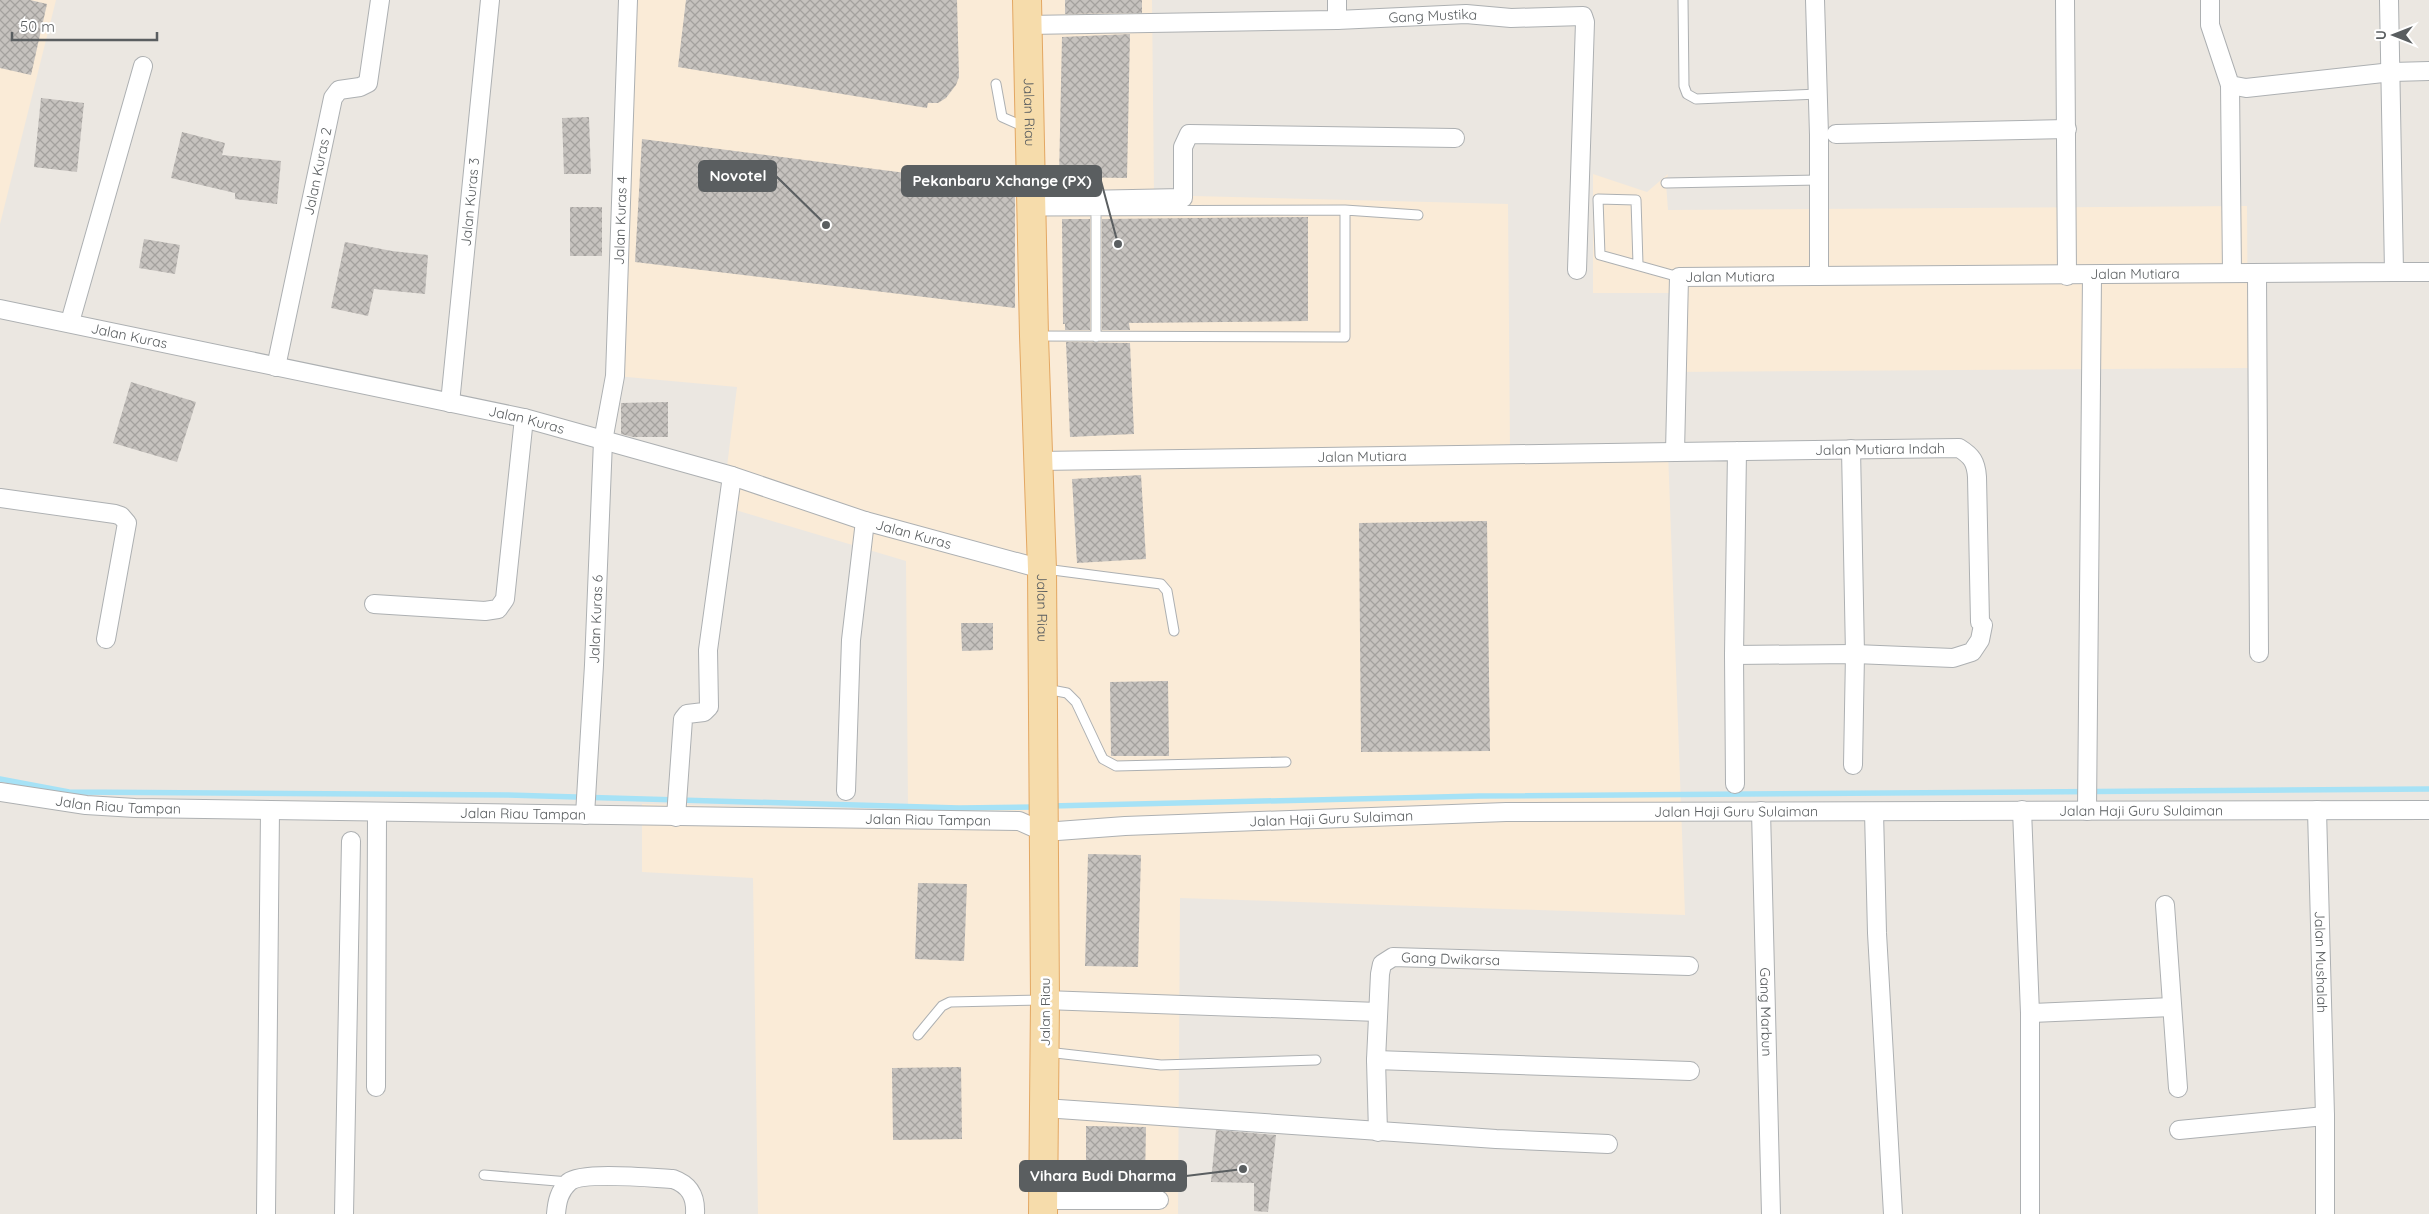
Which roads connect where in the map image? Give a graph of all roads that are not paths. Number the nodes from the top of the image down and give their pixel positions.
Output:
1 (380, 0) edge
2 (490, 0) edge
3 (628, 0) edge
4 (1336, 0) edge
5 (1683, 0) edge
6 (1815, 0) edge
7 (2064, 0) edge
8 (2210, 0) edge
9 (2389, 0) edge
10 (1027, 12) edge
11 (1337, 20) junction
12 (143, 66) dead end
13 (2429, 71) edge
14 (2392, 72) junction
15 (996, 84) dead end
16 (2230, 85) junction
17 (1818, 94) junction
18 (2067, 129) junction
19 (1030, 130) junction
20 (1836, 134) dead end
21 (1455, 138) dead end
22 (1820, 180) junction
23 (1666, 183) dead end
24 (1031, 206) junction
25 (1345, 210) junction
26 (1096, 212) junction
27 (1418, 215) dead end
28 (1638, 264) junction
29 (1577, 270) dead end
30 (2394, 272) junction
31 (2429, 272) edge
32 (2232, 273) junction
33 (2257, 273) junction
34 (1820, 276) junction
35 (2067, 276) junction
36 (2092, 276) junction
37 (1679, 277) junction
38 (0, 309) edge
39 (70, 322) junction
40 (1034, 336) junction
41 (1096, 337) junction
42 (276, 367) junction
43 (450, 403) junction
44 (524, 418) junction
45 (603, 441) junction
46 (1851, 450) junction
47 (1737, 451) junction
48 (1675, 452) junction
49 (1038, 461) junction
50 (732, 476) junction
51 (0, 498) edge
52 (865, 521) junction
53 (1042, 569) junction
54 (374, 604) dead end
55 (1174, 632) dead end
56 (106, 639) dead end
57 (2259, 653) dead end
58 (1855, 654) junction
59 (1734, 655) junction
60 (1042, 689) junction
61 (1286, 762) dead end
62 (1853, 765) dead end
63 (1735, 784) dead end
64 (846, 790) dead end
65 (0, 792) edge
66 (270, 810) junction
67 (2022, 810) junction
68 (2087, 810) junction
69 (2317, 810) junction
70 (2429, 810) edge
71 (1761, 811) junction
72 (1874, 812) junction
73 (377, 813) junction
74 (585, 815) junction
75 (676, 817) junction
76 (1044, 818) junction
77 (351, 841) dead end
78 (2165, 905) dead end
79 (1689, 966) dead end
80 (1045, 1000) junction
81 (2172, 1007) junction
82 (1378, 1012) junction
83 (2030, 1013) junction
84 (918, 1036) dead end
85 (1045, 1051) junction
86 (1316, 1060) dead end
87 (1376, 1060) junction
88 (1690, 1071) dead end
89 (376, 1087) dead end
90 (2178, 1088) dead end
91 (1044, 1108) junction
92 (2325, 1116) junction
93 (2179, 1130) dead end
94 (1378, 1132) junction
95 (1608, 1144) dead end
96 (484, 1175) dead end
97 (569, 1182) junction
98 (1159, 1200) dead end
99 (1042, 1207) edge
100 (266, 1214) edge
101 (344, 1214) edge
102 (556, 1214) edge
103 (695, 1214) edge
104 (1771, 1214) edge
105 (1893, 1214) edge
106 (2030, 1214) edge
107 (2324, 1214) edge

1 - 42 street, Jalan Kuras 2
2 - 43 street, Jalan Kuras 3
3 - 45 street, Jalan Kuras 4
4 - 11 street
5 - 17 lane
6 - 17 street
7 - 18 street
8 - 16 street
9 - 14 street
10 - 11 street, Gang Mustika
10 - 19 main road, Jalan Riau
11 - 29 street, Gang Mustika
12 - 39 street
13 - 14 street
14 - 16 street
14 - 30 street
15 - 19 lane
16 - 32 street
17 - 22 street
18 - 20 street
18 - 35 street
19 - 24 main road, Jalan Riau
21 - 24 street
22 - 23 lane
22 - 34 street
24 - 26 lane
24 - 40 main road, Jalan Riau
25 - 26 lane
25 - 27 lane
25 - 41 lane
26 - 41 lane
28 - 28 lane
28 - 37 lane
30 - 31 street, Jalan Mutiara
30 - 33 street, Jalan Mutiara
32 - 33 street, Jalan Mutiara
32 - 36 street, Jalan Mutiara
33 - 57 street
34 - 35 street, Jalan Mutiara
34 - 37 street, Jalan Mutiara
35 - 36 street, Jalan Mutiara
36 - 68 street
37 - 48 street, Jalan Mutiara
38 - 39 street, Jalan Kuras
39 - 42 street, Jalan Kuras
40 - 41 lane
40 - 49 main road, Jalan Riau
42 - 43 street, Jalan Kuras
43 - 44 street, Jalan Kuras
44 - 45 street, Jalan Kuras
44 - 54 street
45 - 50 street, Jalan Kuras
45 - 74 street, Jalan Kuras 6
46 - 47 street, Jalan Mutiara Indah
46 - 58 street
46 - 58 street, Jalan Mutiara Indah
47 - 48 street, Jalan Mutiara Indah
47 - 59 street
48 - 49 street, Jalan Mutiara
49 - 53 main road, Jalan Riau
50 - 52 street, Jalan Kuras
50 - 75 street
51 - 56 street
52 - 53 street, Jalan Kuras
52 - 64 street
53 - 55 lane
53 - 60 main road, Jalan Riau
58 - 59 street
58 - 62 street
59 - 63 street
60 - 61 lane
60 - 76 main road, Jalan Riau
65 - 66 street, Jalan Riau Tampan
66 - 73 street, Jalan Riau Tampan
66 - 100 street
67 - 68 street, Jalan Haji Guru Sulaiman
67 - 72 street, Jalan Haji Guru Sulaiman
67 - 83 street
68 - 69 street, Jalan Haji Guru Sulaiman
69 - 70 street, Jalan Haji Guru Sulaiman
69 - 92 street, Jalan Mushalah
71 - 72 street, Jalan Haji Guru Sulaiman
71 - 76 street, Jalan Haji Guru Sulaiman
71 - 104 street, Gang Marbun
72 - 105 street
73 - 74 street, Jalan Riau Tampan
73 - 89 street
74 - 75 street, Jalan Riau Tampan
75 - 76 street, Jalan Riau Tampan
76 - 80 main road, Jalan Riau
77 - 101 street
78 - 81 street
79 - 82 street, Gang Dwikarsa
80 - 82 street
80 - 84 lane
80 - 85 main road, Jalan Riau
81 - 83 street
81 - 90 street
82 - 87 street, Gang Dwikarsa
83 - 106 street
85 - 86 lane
85 - 91 main road, Jalan Riau
87 - 88 street
87 - 94 street, Gang Dwikarsa
91 - 94 street
91 - 99 main road, Jalan Riau
92 - 93 street
92 - 107 street, Jalan Mushalah
94 - 95 street
96 - 97 lane
97 - 102 street
97 - 103 street
98 - 99 street

